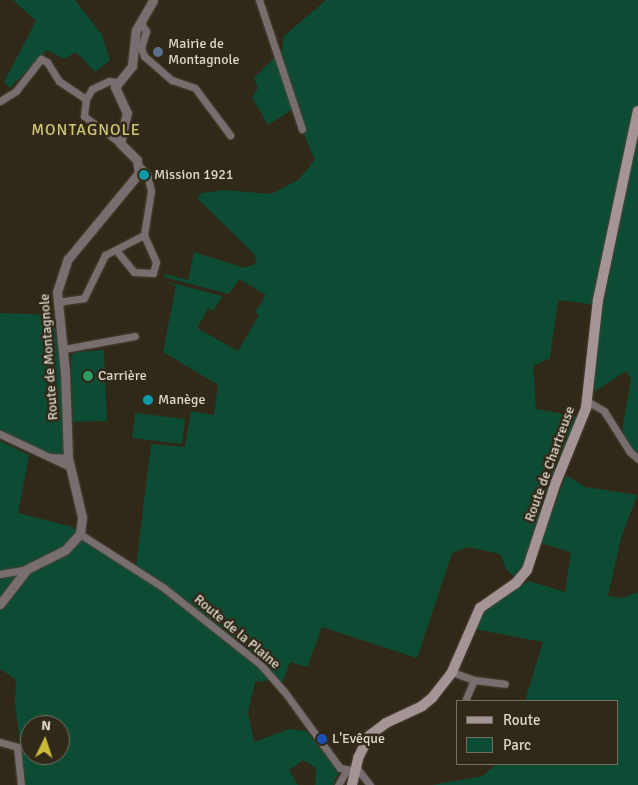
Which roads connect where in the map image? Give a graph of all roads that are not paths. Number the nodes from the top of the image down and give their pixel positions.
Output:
1 (153, 0) edge
2 (259, 0) edge
3 (140, 22) junction
4 (116, 82) junction
5 (86, 98) junction
6 (0, 101) edge
7 (638, 111) edge
8 (302, 128) dead end
9 (230, 135) dead end
10 (120, 143) junction
11 (140, 167) junction
12 (144, 235) junction
13 (116, 250) junction
14 (57, 302) junction
15 (135, 336) dead end
16 (64, 349) junction
17 (587, 401) junction
18 (0, 434) edge
19 (638, 459) edge
20 (69, 462) junction
21 (80, 534) junction
22 (27, 569) junction
23 (0, 574) edge
24 (0, 604) edge
25 (452, 672) junction
26 (474, 680) junction
27 (504, 684) dead end
28 (465, 700) edge
29 (0, 742) edge
30 (350, 771) junction
31 (21, 785) edge
32 (338, 785) edge
33 (352, 785) edge
34 (370, 785) edge

1 - 3 street
2 - 8 street
3 - 4 street
3 - 9 street
4 - 5 street
4 - 10 street
5 - 6 street
5 - 10 street
7 - 17 main road, Route de Chartreuse
10 - 11 street
11 - 12 street
11 - 14 street, Route de Montagnole
12 - 13 street
12 - 13 street
13 - 14 street
14 - 16 street, Route de Montagnole
15 - 16 street
16 - 20 street, Route de Montagnole
17 - 19 street
17 - 25 main road, Route de Chartreuse
18 - 20 street
20 - 21 street, Route de Montagnole
21 - 22 street
21 - 30 street, Route de la Plaine
22 - 23 street
22 - 24 street
25 - 26 street
25 - 30 main road, Route de Chartreuse
26 - 27 street
26 - 28 street
29 - 31 street
30 - 32 street
30 - 33 main road, Route de Chartreuse
30 - 34 street, Route de la Plaine

